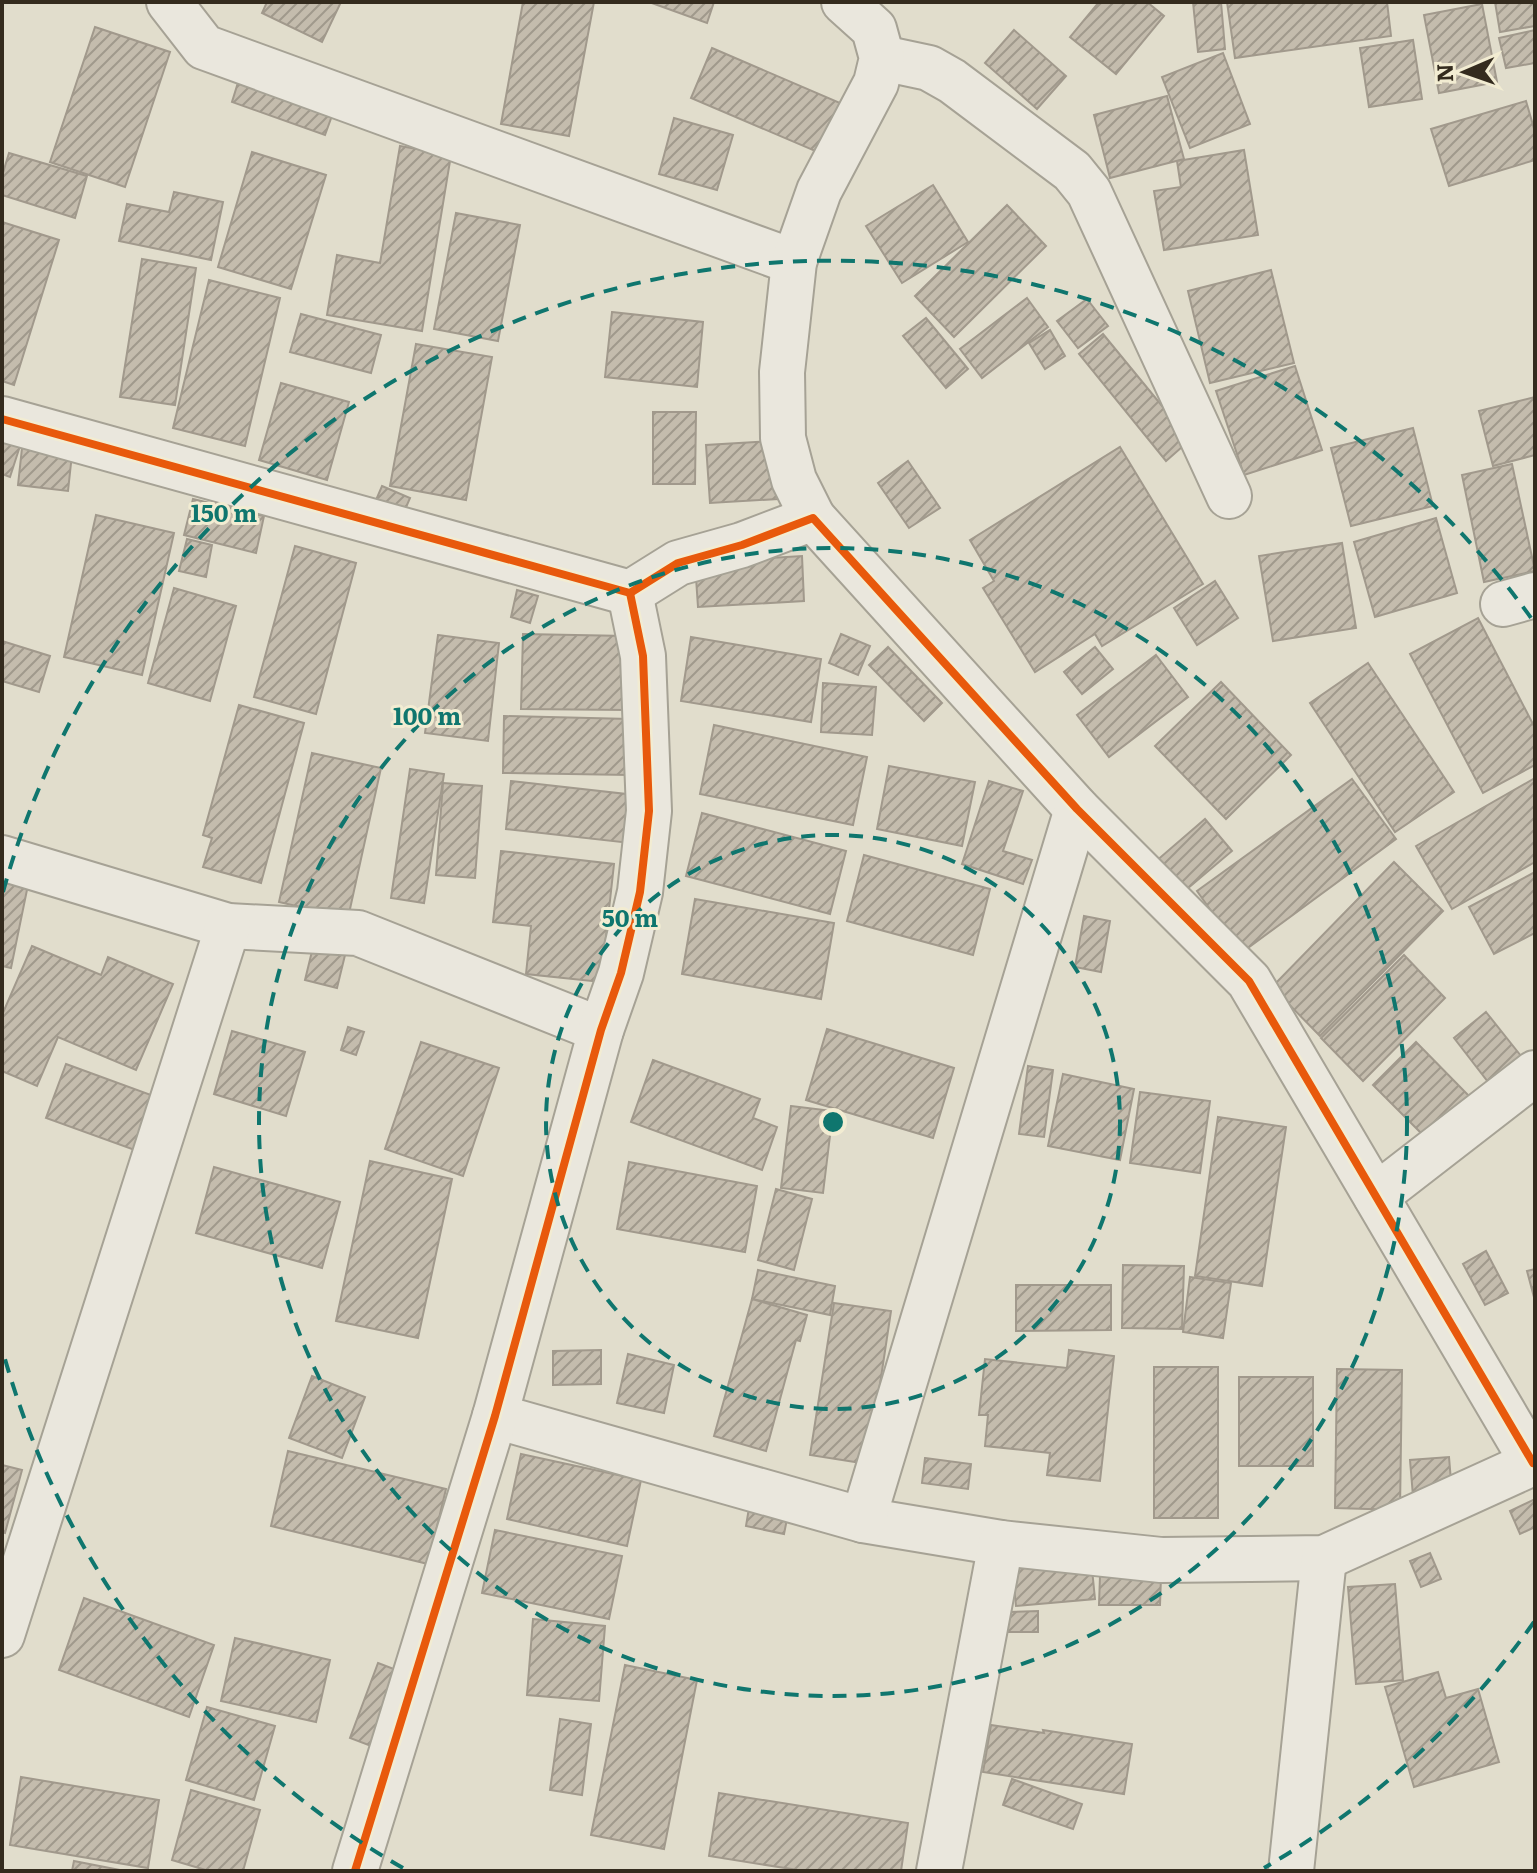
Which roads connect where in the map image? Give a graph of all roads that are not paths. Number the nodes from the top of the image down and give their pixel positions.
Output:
1 (169, 2) edge
2 (844, 2) edge
3 (882, 58) junction
4 (794, 262) junction
5 (2, 419) edge
6 (1229, 496) dead end
7 (813, 518) junction
8 (630, 593) junction
9 (1077, 809) junction
10 (2, 858) edge
11 (228, 926) junction
12 (601, 1030) junction
13 (1535, 1073) edge
14 (1376, 1196) junction
15 (495, 1416) junction
16 (1534, 1463) edge
17 (863, 1520) junction
18 (1001, 1543) junction
19 (1324, 1558) junction
20 (2, 1635) edge
21 (355, 1871) edge
22 (939, 1871) edge
23 (1291, 1871) edge

1 - 4 street
2 - 3 street
3 - 4 street
3 - 6 street
4 - 7 street
5 - 8 street
7 - 8 street
7 - 9 street
8 - 12 street
9 - 14 street
9 - 17 street
10 - 11 street
11 - 12 street
11 - 20 street
12 - 15 street
13 - 14 street
14 - 16 street
15 - 17 street
15 - 21 street
16 - 19 street
17 - 18 street
18 - 19 street
18 - 22 street
19 - 23 street

